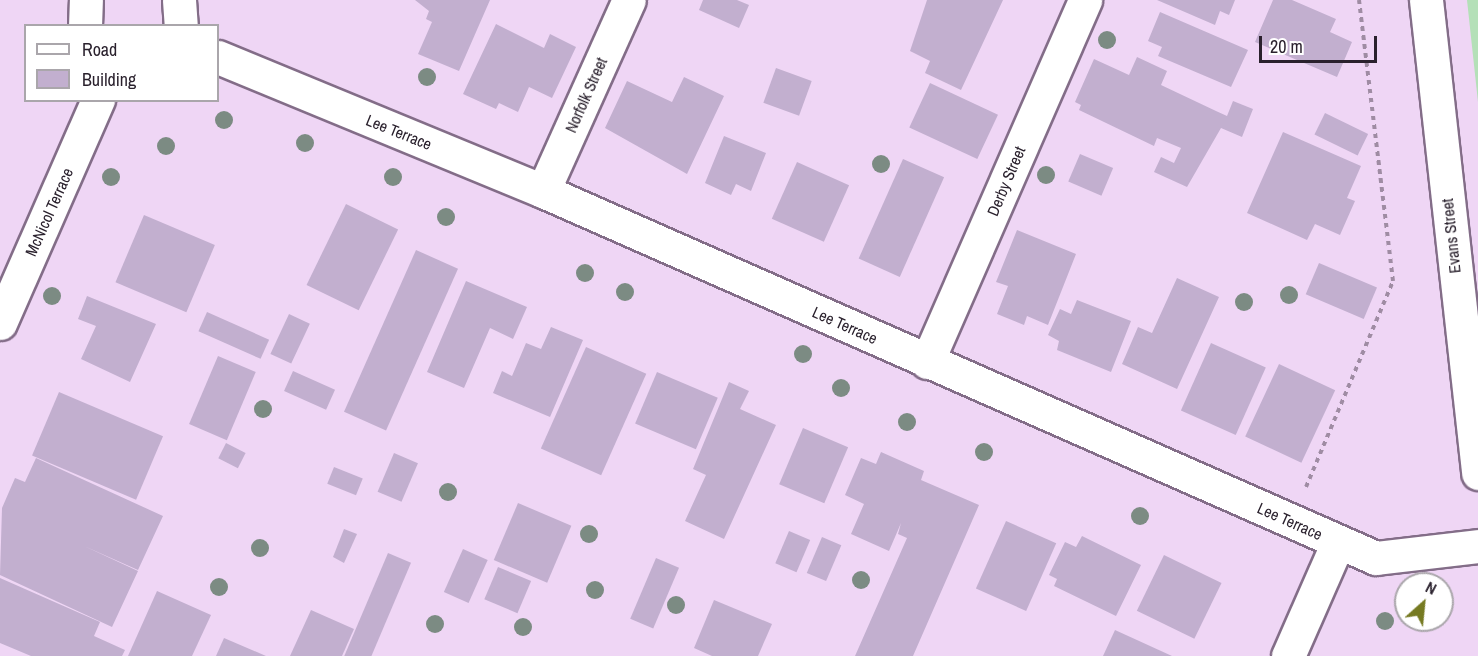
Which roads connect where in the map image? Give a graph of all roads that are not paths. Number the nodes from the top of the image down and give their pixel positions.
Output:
1 (179, 0) edge
2 (629, 0) edge
3 (1085, 0) edge
4 (1426, 0) edge
5 (181, 24) edge
6 (219, 57) edge
7 (97, 102) edge
8 (543, 191) junction
9 (0, 323) edge
10 (927, 362) junction
11 (1474, 406) edge
12 (1478, 473) edge
13 (1338, 542) junction
14 (1478, 546) edge
15 (1288, 656) edge

1 - 5 street
2 - 8 street, Norfolk Street
3 - 10 street, Derby Street
4 - 11 street, Evans Street
6 - 8 street, Lee Terrace
7 - 9 street, McNicol Terrace
8 - 10 street, Lee Terrace
10 - 13 street, Lee Terrace
11 - 12 street, Evans Street
13 - 14 street, Lee Terrace
13 - 15 street

